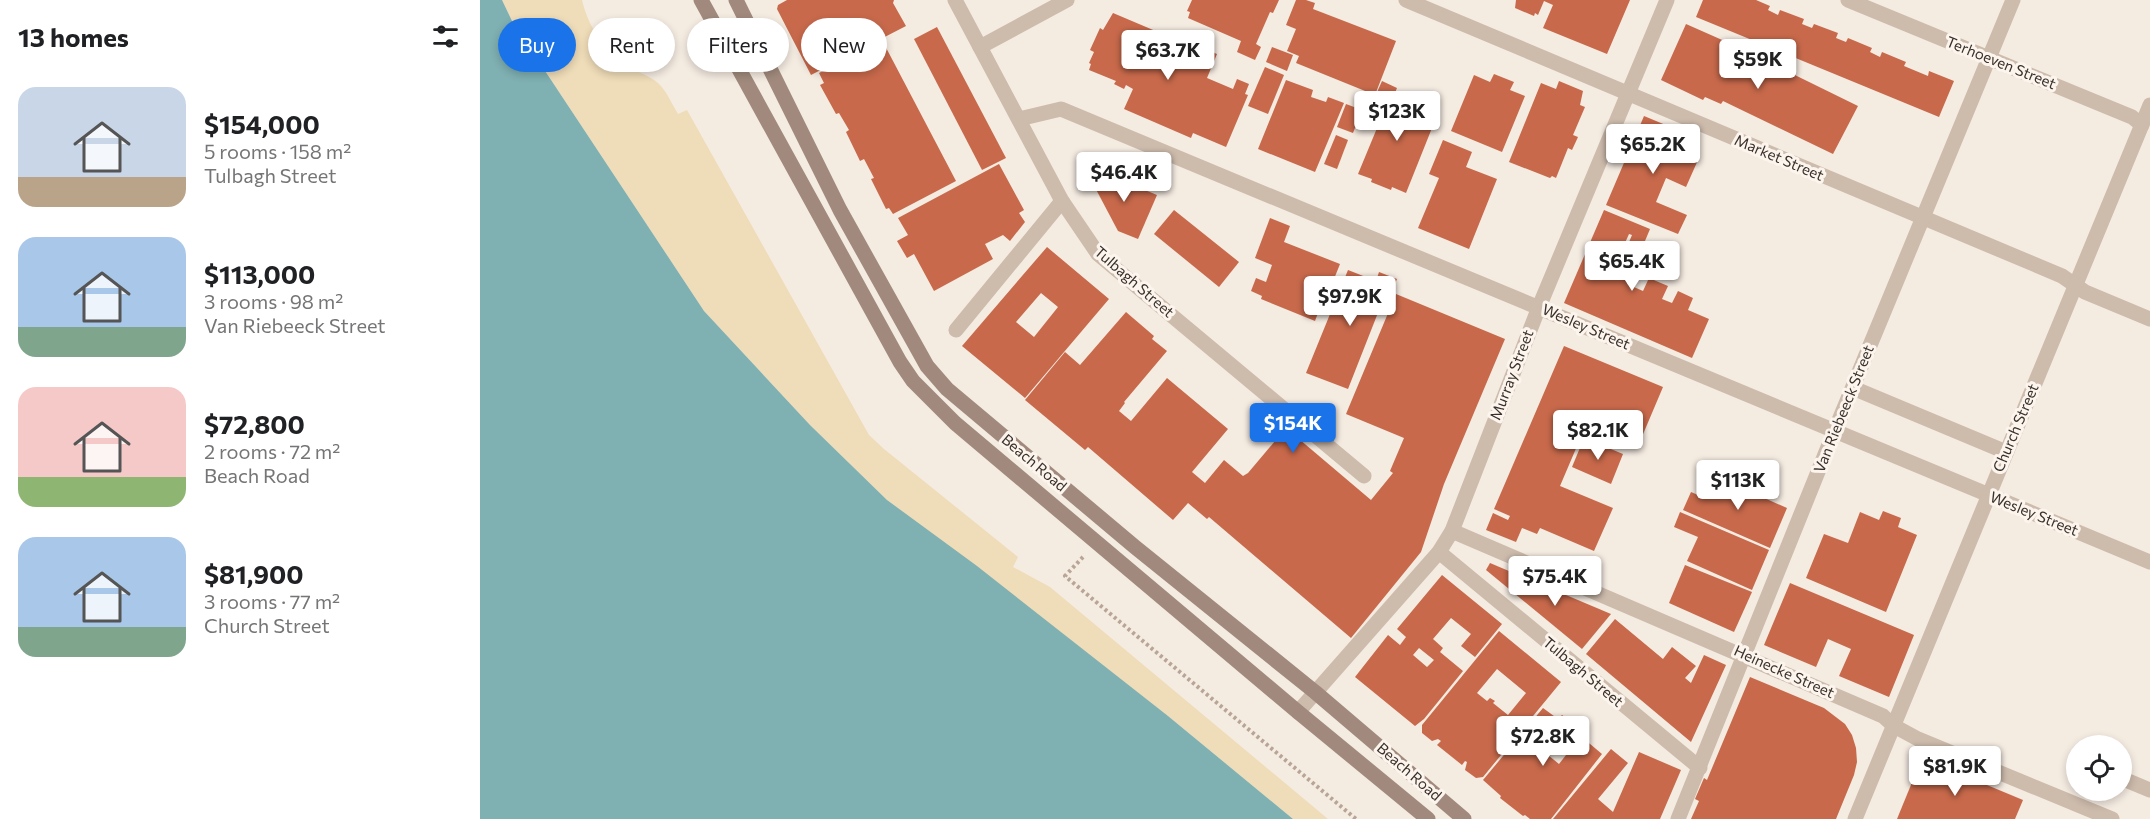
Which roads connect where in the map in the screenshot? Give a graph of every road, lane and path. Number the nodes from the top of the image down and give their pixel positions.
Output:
1 (701, 0) edge
2 (736, 0) edge
3 (955, 0) edge
4 (1067, 0) edge
5 (1406, 0) edge
6 (1667, 0) edge
7 (1848, 0) edge
8 (2013, 0) edge
9 (1423, 3) edge
10 (980, 47) junction
11 (1988, 58) junction
12 (1628, 94) junction
13 (2150, 105) edge
14 (1019, 119) junction
15 (2146, 128) edge
16 (1062, 201) junction
17 (1923, 218) junction
18 (2075, 285) junction
19 (1539, 307) junction
20 (2150, 319) edge
21 (956, 330) dead end
22 (1853, 388) junction
23 (1835, 431) junction
24 (2006, 452) junction
25 (1364, 476) dead end
26 (1990, 496) junction
27 (1452, 531) junction
28 (1439, 552) junction
29 (2150, 562) edge
30 (1076, 564) dead end
31 (1745, 655) junction
32 (1315, 692) junction
33 (1298, 712) junction
34 (1894, 726) junction
35 (1700, 768) junction
36 (2132, 782) edge
37 (2150, 790) edge
38 (1356, 819) edge
39 (1428, 819) edge
40 (1464, 819) edge
41 (1678, 819) edge
42 (1855, 819) edge
43 (2112, 819) edge

1 - 33 main road, Beach Road
2 - 32 main road, Beach Road
3 - 10 street, Tulbagh Street
4 - 10 street
5 - 9 street, Market Street
6 - 12 street, Murray Street
7 - 11 street, Terhoeven Street
8 - 11 street, Van Riebeeck Street
9 - 12 street, Market Street
10 - 14 street, Tulbagh Street
11 - 15 street, Terhoeven Street
11 - 17 street, Van Riebeeck Street
12 - 17 street, Market Street
12 - 19 street, Murray Street
13 - 15 street, Church Street
14 - 16 street, Tulbagh Street
14 - 19 street, Wesley Street
15 - 18 street, Church Street
16 - 21 street
16 - 25 street, Tulbagh Street
17 - 18 street, Market Street
17 - 22 street, Van Riebeeck Street
18 - 20 street, Market Street
18 - 24 street, Church Street
19 - 23 street, Wesley Street
19 - 27 street, Murray Street
22 - 23 street, Van Riebeeck Street
22 - 24 street
23 - 26 street, Wesley Street
23 - 31 street, Van Riebeeck Street
24 - 26 street, Church Street
26 - 29 street, Wesley Street
26 - 34 street, Church Street
27 - 28 street, Murray Street
27 - 31 street, Heinecke Street
28 - 32 street, Murray Street
28 - 35 street, Tulbagh Street
30 - 38 path
31 - 34 street, Heinecke Street
31 - 35 street, Van Riebeeck Street
32 - 33 street, Murray Street
32 - 40 main road, Beach Road
33 - 39 main road, Beach Road
34 - 42 street, Church Street
34 - 43 street, Heinecke Street
35 - 41 street, Van Riebeeck Street
36 - 37 street

